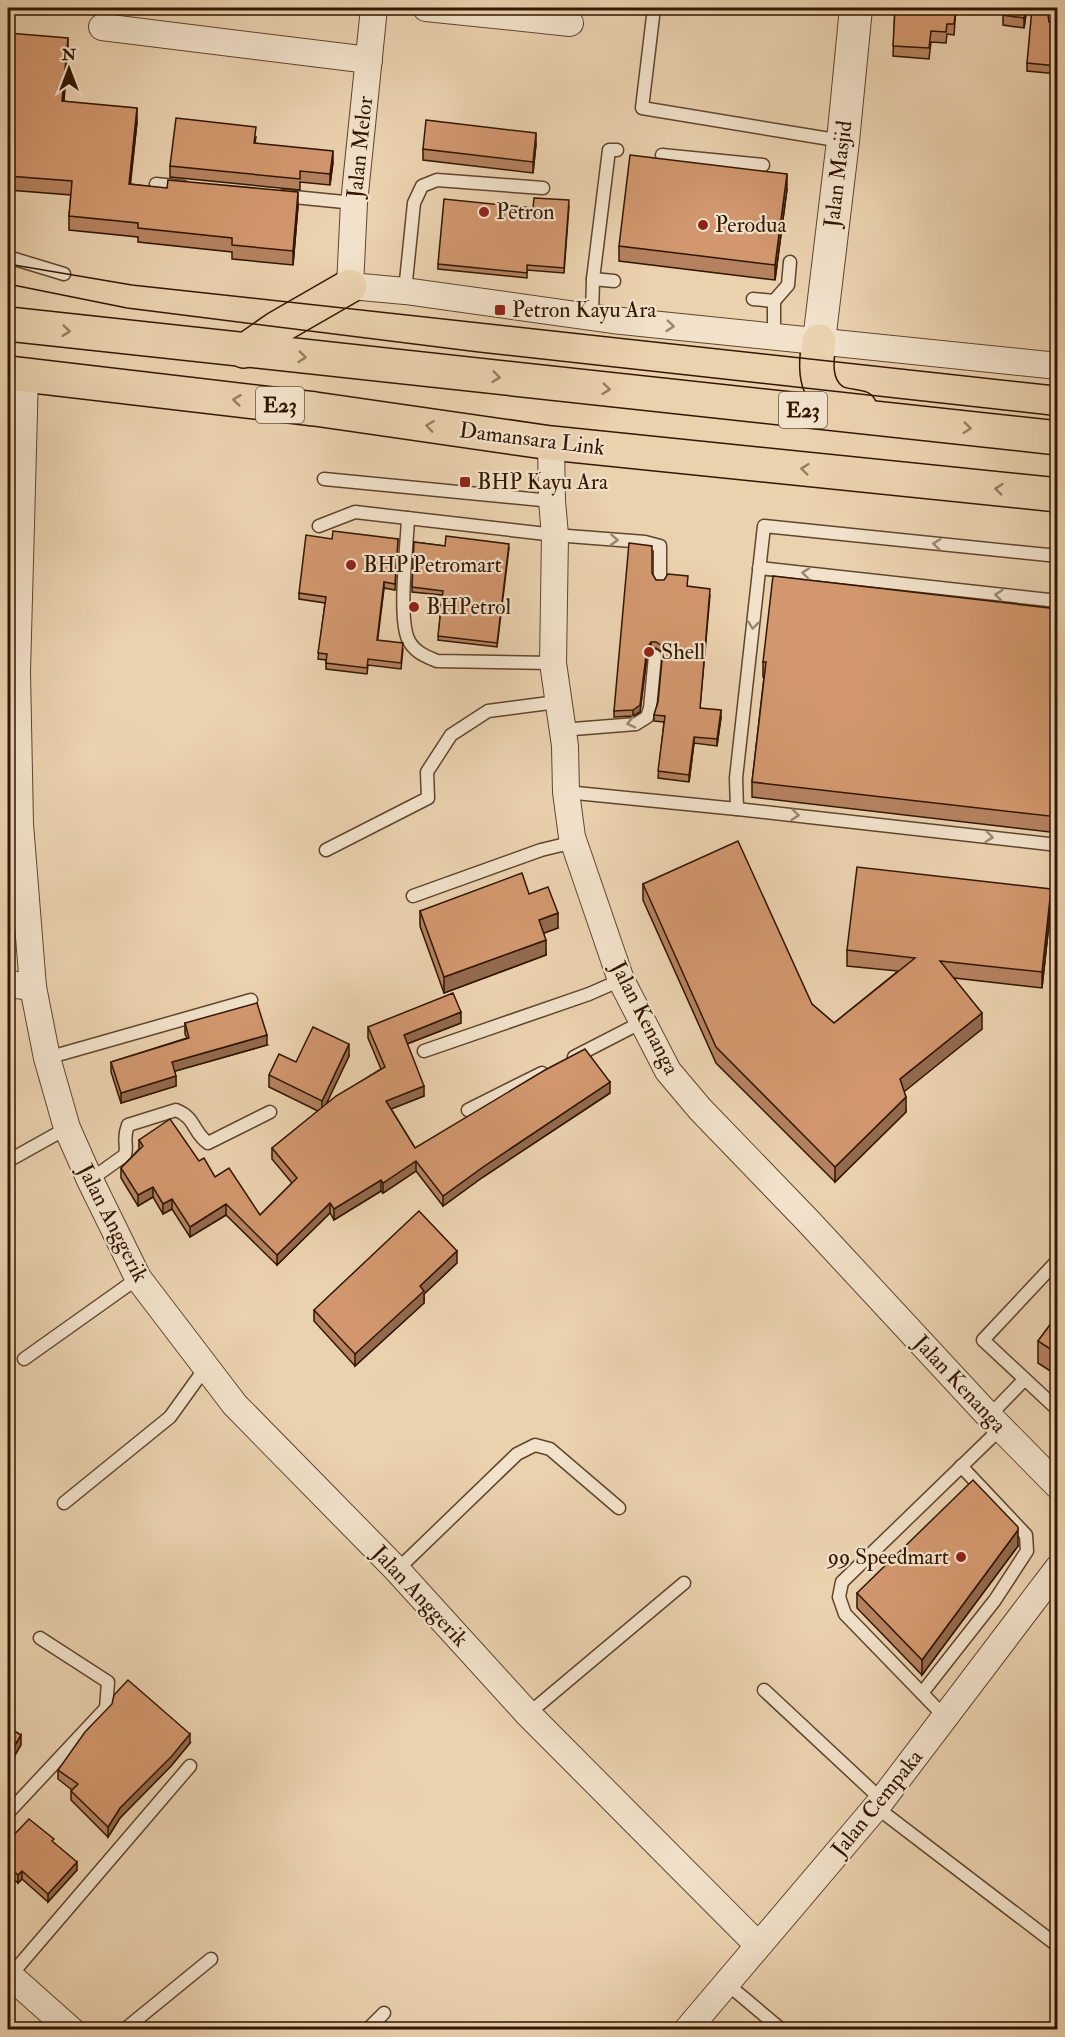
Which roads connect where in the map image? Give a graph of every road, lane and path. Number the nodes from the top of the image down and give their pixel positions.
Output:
1 (374, 8) edge
2 (426, 8) edge
3 (654, 8) edge
4 (856, 8) edge
5 (570, 23) dead end
6 (102, 27) dead end
7 (369, 60) junction
8 (843, 141) junction
9 (617, 150) dead end
10 (662, 155) dead end
11 (763, 165) dead end
12 (156, 184) edge
13 (191, 188) edge
14 (543, 188) dead end
15 (273, 195) edge
16 (354, 203) junction
17 (8, 257) edge
18 (790, 262) dead end
19 (64, 274) dead end
20 (593, 279) junction
21 (614, 281) dead end
22 (350, 286) junction
23 (405, 291) junction
24 (753, 299) dead end
25 (774, 301) junction
26 (592, 317) junction
27 (8, 324) edge
28 (774, 338) junction
29 (819, 340) junction
30 (244, 351) junction
31 (1058, 366) edge
32 (16, 374) edge
33 (932, 424) junction
34 (1058, 438) edge
35 (551, 443) junction
36 (15, 450) edge
37 (324, 479) dead end
38 (1058, 495) edge
39 (552, 501) junction
40 (408, 518) junction
41 (319, 526) dead end
42 (555, 536) junction
43 (1058, 556) edge
44 (759, 568) junction
45 (660, 579) edge
46 (1058, 601) edge
47 (655, 656) dead end
48 (553, 663) junction
49 (557, 702) junction
50 (13, 704) edge
51 (561, 730) junction
52 (566, 792) junction
53 (737, 809) junction
54 (574, 842) junction
55 (1058, 845) edge
56 (326, 850) dead end
57 (413, 896) dead end
58 (621, 980) junction
59 (8, 984) edge
60 (33, 987) junction
61 (251, 1000) dead end
62 (644, 1021) junction
63 (424, 1051) dead end
64 (47, 1058) junction
65 (468, 1110) dead end
66 (270, 1112) dead end
67 (68, 1128) junction
68 (8, 1161) edge
69 (90, 1180) junction
70 (1058, 1260) edge
71 (138, 1278) junction
72 (24, 1359) dead end
73 (206, 1367) junction
74 (1024, 1380) junction
75 (1058, 1410) edge
76 (995, 1422) junction
77 (961, 1466) junction
78 (1058, 1486) edge
79 (64, 1503) dead end
80 (619, 1508) dead end
81 (1058, 1568) edge
82 (397, 1570) junction
83 (684, 1583) dead end
84 (40, 1638) dead end
85 (764, 1690) dead end
86 (922, 1693) junction
87 (528, 1714) junction
88 (944, 1716) junction
89 (190, 1766) dead end
90 (879, 1804) junction
91 (8, 1813) edge
92 (758, 1945) junction
93 (1058, 1946) edge
94 (211, 1959) dead end
95 (9, 1975) edge
96 (726, 1983) junction
97 (384, 2013) dead end
98 (69, 2029) edge
99 (124, 2030) edge
100 (367, 2030) edge
101 (687, 2030) edge
102 (782, 2030) edge

1 - 7 street, Jalan Melor
2 - 5 street
3 - 8 lane
4 - 8 street, Jalan Masjid
6 - 7 street
7 - 16 street, Jalan Melor
8 - 29 street, Jalan Masjid
9 - 20 lane
10 - 11 lane
12 - 13 lane
14 - 23 lane
15 - 16 lane
16 - 22 street, Jalan Melor
17 - 19 lane
18 - 25 lane
20 - 21 lane
20 - 26 lane
22 - 23 street
22 - 30 highway
23 - 26 street
24 - 25 lane
25 - 28 lane
26 -> 28 street
27 -> 30 highway, E23
28 - 29 street
29 - 31 street
29 - 33 highway
30 -> 33 highway, E23
35 -> 32 highway, Damansara Link / E23
32 - 36 street, Jalan Anggerik
33 -> 34 highway, E23
38 -> 35 highway, Damansara Link / E23
35 - 39 street, Jalan Kenanga
36 - 50 street, Jalan Anggerik
37 - 39 lane
39 - 42 street, Jalan Kenanga
40 - 41 lane
40 - 42 lane
40 - 48 lane
42 -> 45 lane
42 - 48 street, Jalan Kenanga
43 -> 44 lane
46 -> 44 lane
44 -> 53 lane
47 -> 51 lane
48 - 49 street, Jalan Kenanga
49 - 51 street, Jalan Kenanga
49 - 56 lane
50 - 60 street, Jalan Anggerik
51 - 52 street, Jalan Kenanga
52 - 53 lane
52 - 54 street, Jalan Kenanga
53 -> 55 lane
54 - 57 lane
54 - 58 street, Jalan Kenanga
58 - 62 street, Jalan Kenanga
58 - 63 lane
59 - 60 street
60 - 64 street, Jalan Anggerik
61 - 64 lane
62 - 65 lane
62 - 76 street, Jalan Kenanga
64 - 67 street, Jalan Anggerik
66 - 69 lane
67 - 68 lane
67 - 69 street, Jalan Anggerik
69 - 71 street, Jalan Anggerik
70 - 74 lane
71 - 72 lane
71 - 73 street, Jalan Anggerik
73 - 79 lane
73 - 82 street, Jalan Anggerik
74 - 75 lane
74 - 76 lane
76 - 77 lane
76 - 78 street, Jalan Kenanga
77 - 86 lane
77 - 86 lane
80 - 82 lane
81 - 88 street, Jalan Cempaka
82 - 87 street, Jalan Anggerik
83 - 87 lane
84 - 91 lane
85 - 90 lane
86 - 88 lane
87 - 92 street, Jalan Anggerik
88 - 90 street, Jalan Cempaka
89 - 95 lane
90 - 92 street, Jalan Cempaka
90 - 93 lane
92 - 96 street, Jalan Cempaka
94 - 99 lane
95 - 98 street
96 - 101 street, Jalan Cempaka
96 - 102 lane
97 - 100 lane

